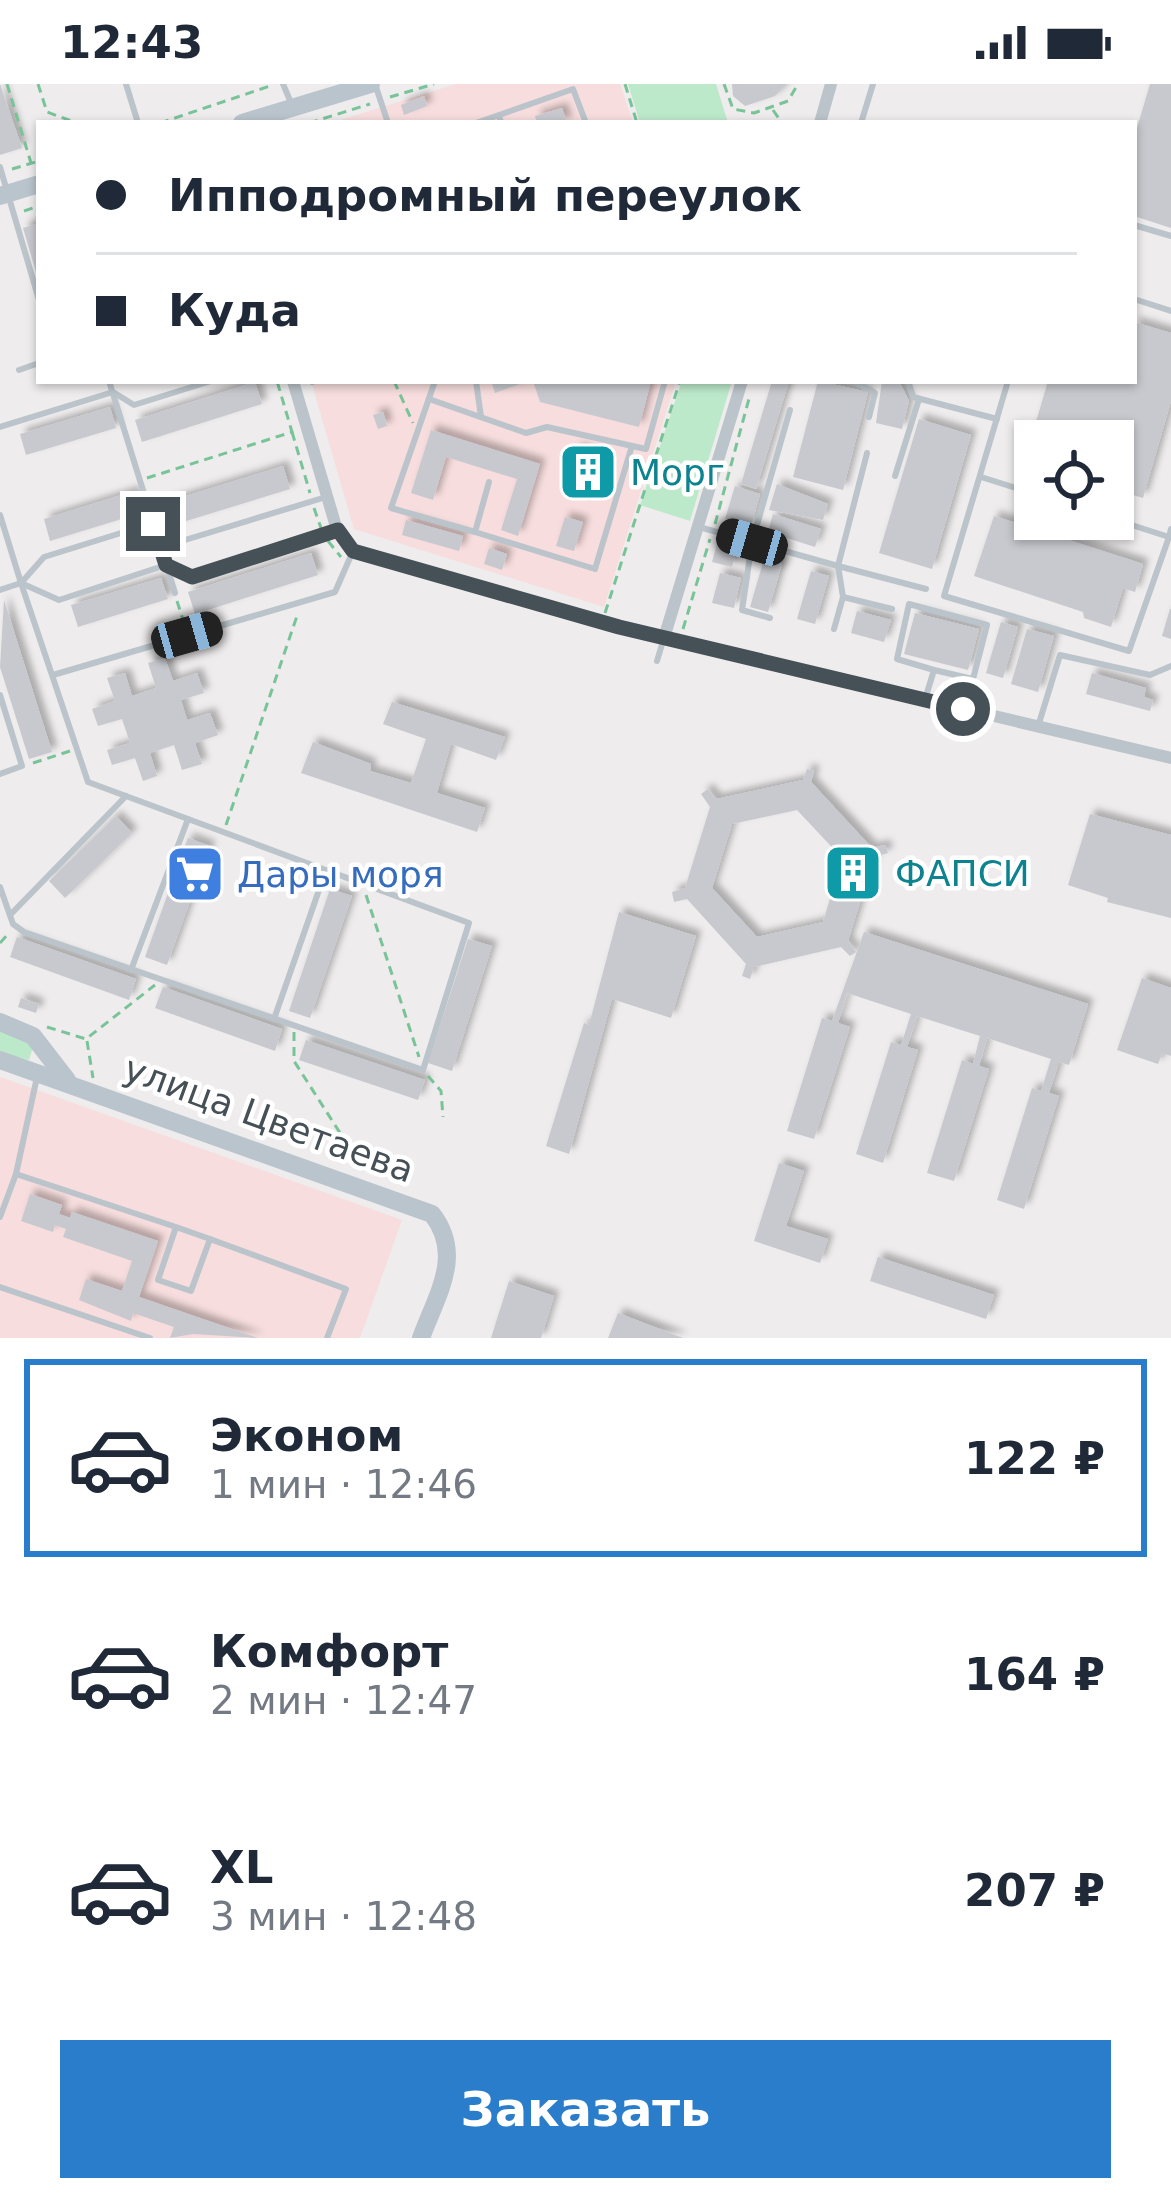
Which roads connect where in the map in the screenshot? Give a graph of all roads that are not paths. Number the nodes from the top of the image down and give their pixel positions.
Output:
1 (126, 84) edge
2 (279, 84) edge
3 (373, 84) edge
4 (831, 84) edge
5 (873, 84) edge
6 (293, 108) junction
7 (500, 119) edge
8 (137, 120) edge
9 (252, 120) edge
10 (387, 120) edge
11 (585, 120) edge
12 (821, 120) edge
13 (862, 120) edge
14 (1, 169) edge
15 (36, 185) edge
16 (4, 195) edge
17 (1137, 226) edge
18 (1171, 236) edge
19 (36, 291) edge
20 (1137, 300) edge
21 (1171, 310) edge
22 (36, 364) edge
23 (19, 370) dead end
24 (110, 384) edge
25 (201, 384) edge
26 (294, 384) edge
27 (434, 384) edge
28 (476, 384) edge
29 (664, 384) edge
30 (741, 384) edge
31 (858, 384) edge
32 (910, 384) edge
33 (1008, 384) edge
34 (112, 392) junction
35 (919, 399) junction
36 (429, 400) junction
37 (790, 410) dead end
38 (482, 417) junction
39 (869, 417) dead end
40 (997, 419) junction
41 (0, 427) edge
42 (631, 449) junction
43 (867, 453) dead end
44 (895, 476) dead end
45 (980, 477) junction
46 (489, 482) dead end
47 (1014, 488) edge
48 (327, 496) junction
49 (0, 514) edge
50 (153, 524) junction
51 (1134, 524) edge
52 (706, 528) junction
53 (338, 530) junction
54 (475, 532) junction
55 (1170, 533) edge
56 (752, 542) junction
57 (353, 551) junction
58 (166, 565) junction
59 (838, 566) junction
60 (21, 583) junction
61 (926, 589) dead end
62 (0, 590) edge
63 (175, 593) road end
64 (843, 597) junction
65 (892, 609) dead end
66 (770, 618) dead end
67 (833, 629) dead end
68 (664, 638) junction
69 (657, 661) dead end
70 (1171, 666) edge
71 (934, 670) junction
72 (53, 675) junction
73 (0, 695) edge
74 (926, 700) junction
75 (1038, 727) junction
76 (1171, 758) edge
77 (0, 774) edge
78 (126, 796) junction
79 (188, 820) junction
80 (326, 870) junction
81 (0, 886) edge
82 (10, 916) junction
83 (131, 970) junction
84 (274, 1019) junction
85 (0, 1022) edge
86 (40, 1043) junction
87 (0, 1060) edge
88 (31, 1071) junction
89 (67, 1080) junction
90 (16, 1174) junction
91 (0, 1217) edge
92 (176, 1227) junction
93 (210, 1239) junction
94 (0, 1287) edge
95 (150, 1338) edge
96 (327, 1338) edge
97 (421, 1338) edge

1 - 8 lane
2 - 6 lane
3 - 6 main road
3 - 10 lane
4 - 12 street
5 - 13 lane
6 - 9 main road
7 - 11 lane
14 - 16 lane
15 - 16 main road
16 - 19 lane
17 - 18 lane
20 - 21 lane
22 - 23 lane
24 - 34 lane
25 - 34 lane
26 - 48 street
27 - 36 lane
28 - 38 lane
29 - 42 lane
30 - 52 street
31 - 39 lane
32 - 35 lane
33 - 40 lane
34 - 41 lane
34 - 50 lane
35 - 40 lane
35 - 44 lane
36 - 38 lane
36 - 54 lane
37 - 56 lane
38 - 42 lane
40 - 45 lane
42 - 54 lane
43 - 59 lane
45 - 47 lane
45 - 55 lane
46 - 54 lane
48 - 50 lane
48 - 53 street
49 - 60 lane
50 - 58 lane
50 - 60 lane
51 - 55 lane
52 - 56 lane
52 - 68 street
53 - 57 street
53 - 58 lane
56 - 59 lane
56 - 66 lane
57 - 68 street
57 - 72 lane
58 - 60 lane
58 - 63 lane
59 - 61 lane
59 - 64 lane
60 - 62 lane
60 - 72 lane
64 - 65 lane
64 - 67 lane
68 - 69 lane
68 - 74 street
70 - 75 lane
71 - 71 lane
71 - 74 lane
72 - 78 lane
73 - 77 lane
74 - 75 street
75 - 76 street
78 - 79 lane
78 - 82 lane
79 - 80 lane
79 - 83 lane
80 - 84 lane
80 - 84 lane
81 - 82 lane
82 - 83 lane
83 - 84 lane
85 - 86 main road
86 - 88 street
86 - 89 main road, улица Цветаева
87 - 88 main road, улица Цветаева
88 - 89 main road, улица Цветаева
88 - 90 lane
89 - 97 main road, улица Цветаева
90 - 91 lane
90 - 92 lane
92 - 93 lane
92 - 93 lane
93 - 96 lane
94 - 95 lane

